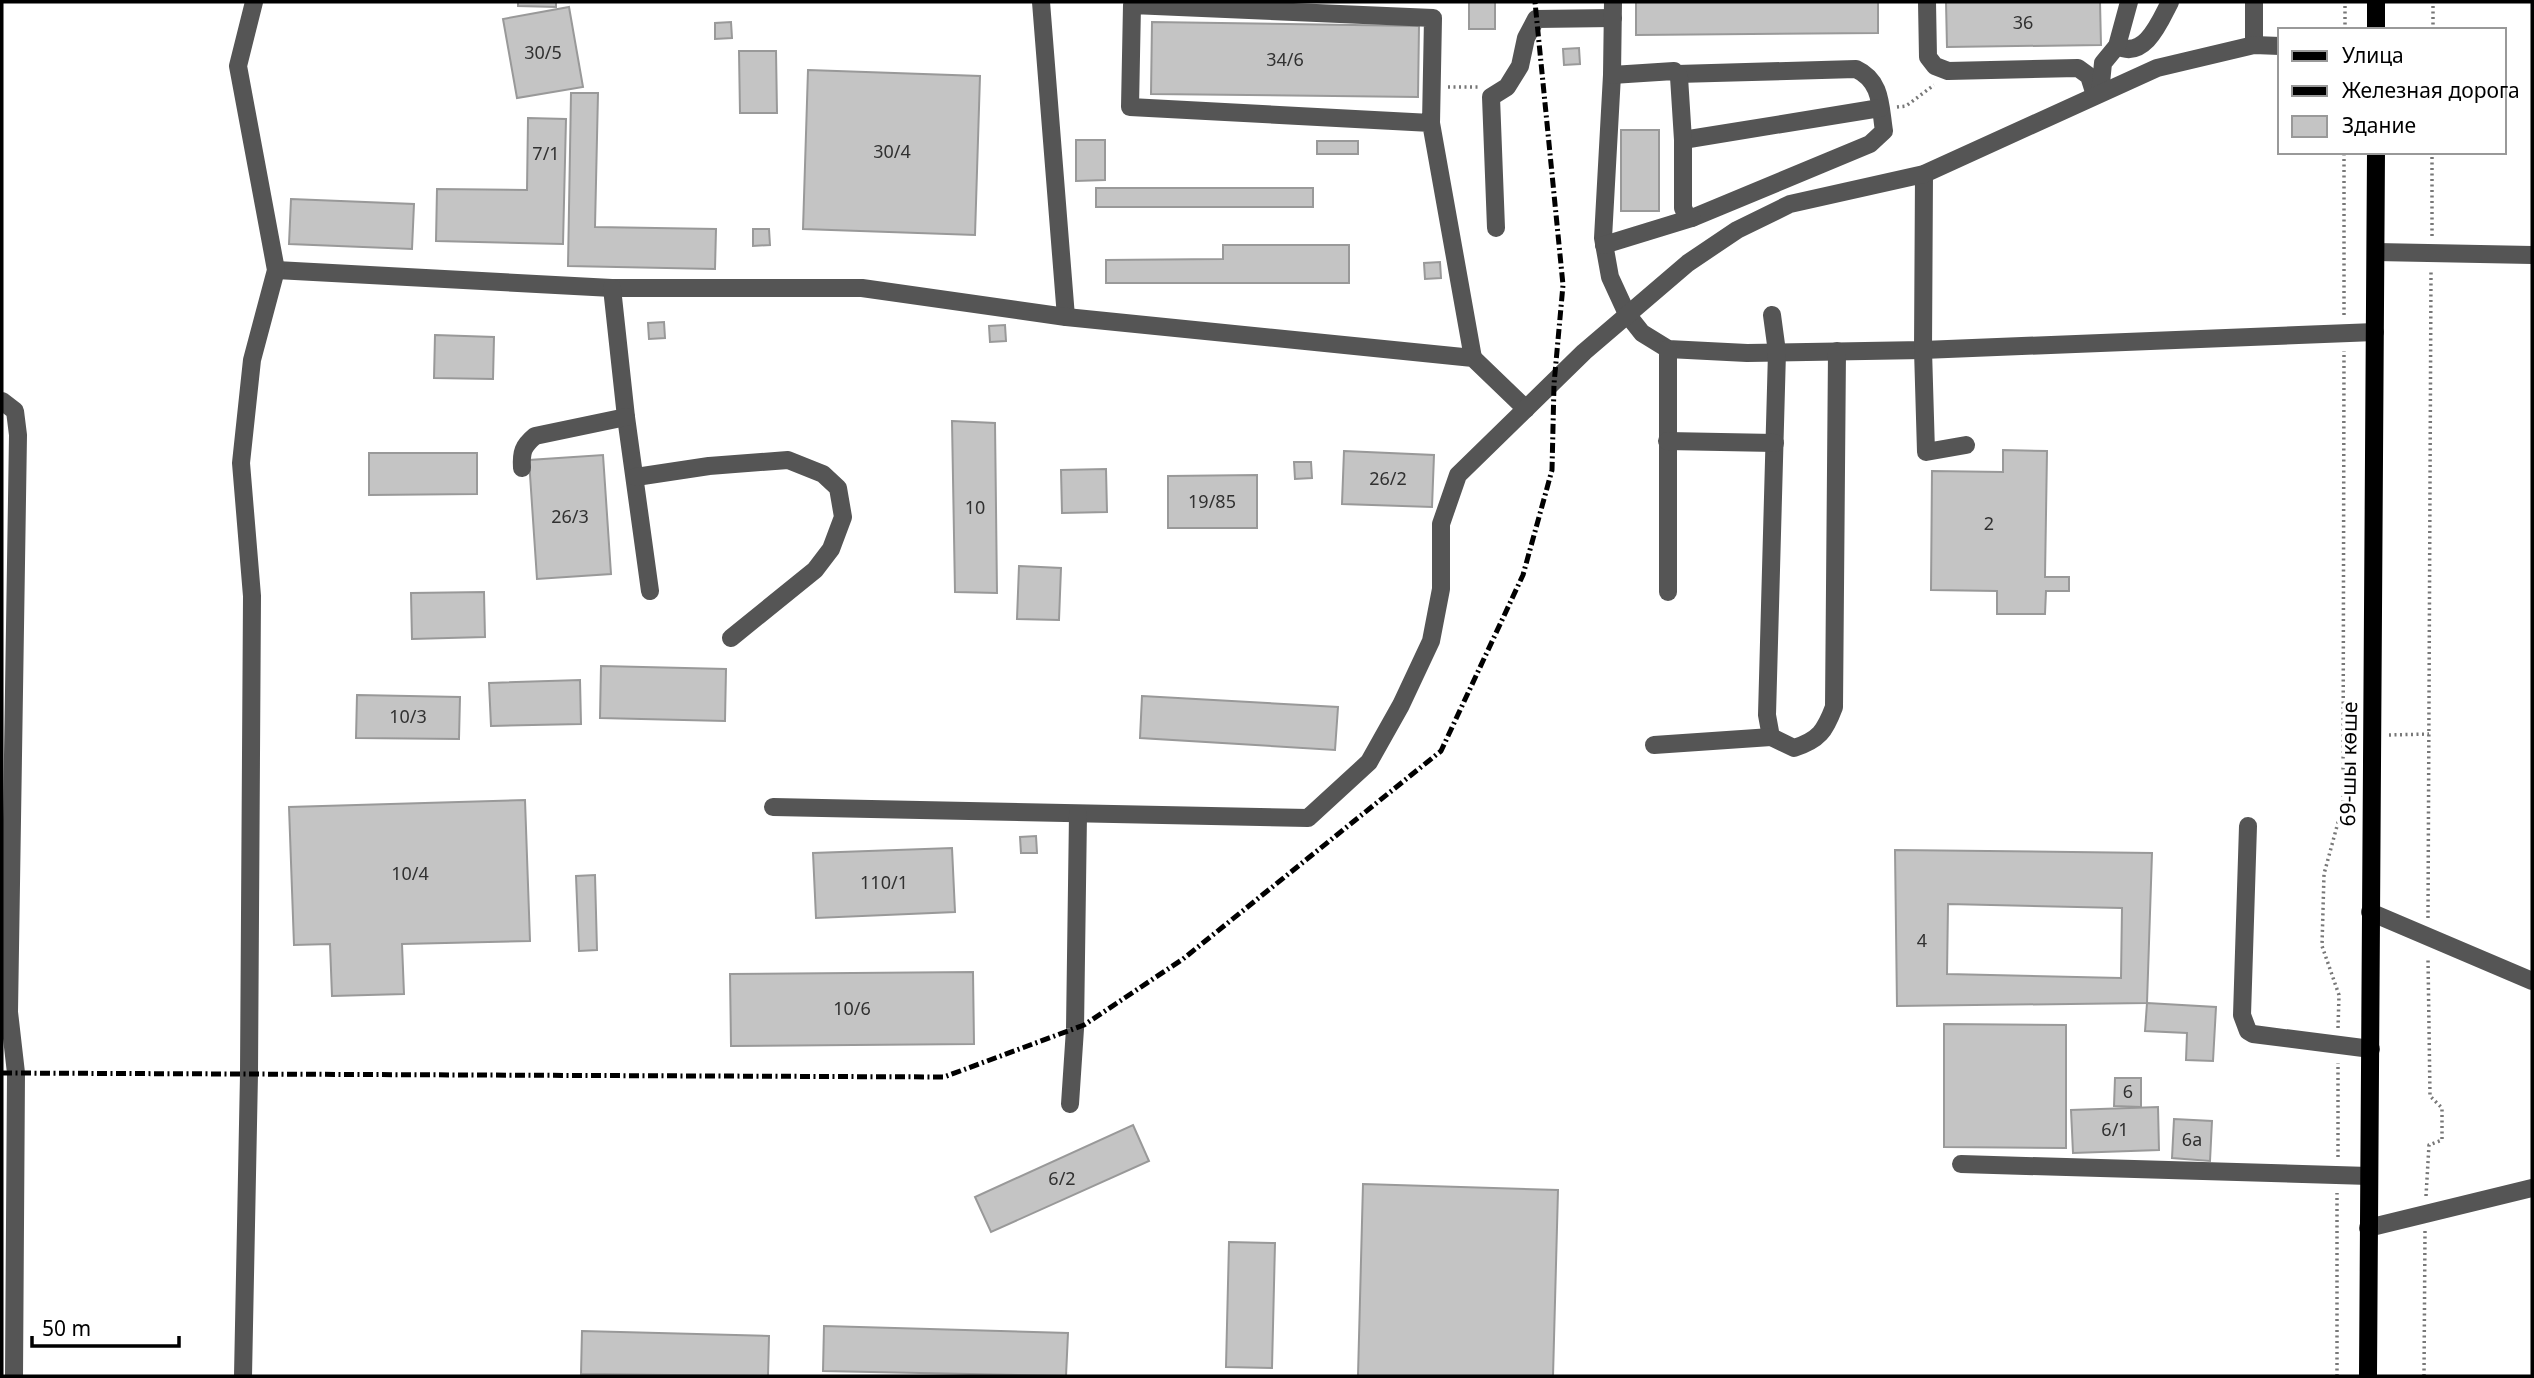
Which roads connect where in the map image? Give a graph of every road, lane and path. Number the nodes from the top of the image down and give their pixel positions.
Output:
1 (254, 2) edge
2 (1041, 2) edge
3 (1927, 2) edge
4 (2129, 2) edge
5 (2170, 2) edge
6 (2254, 2) edge
7 (2345, 2) edge
8 (2376, 2) edge
9 (2433, 2) edge
10 (1432, 10) edge
11 (1613, 10) edge
12 (2345, 28) edge
13 (2376, 28) edge
14 (2433, 28) edge
15 (2253, 45) junction
16 (2117, 46) junction
17 (2278, 46) edge
18 (1948, 71) junction
19 (1677, 74) junction
20 (1612, 75) junction
21 (1432, 87) junction
22 (2097, 94) junction
23 (1491, 97) junction
24 (1880, 108) junction
25 (1431, 123) junction
26 (1683, 140) junction
27 (2344, 154) edge
28 (2376, 154) edge
29 (2432, 154) edge
30 (1924, 174) junction
31 (1692, 218) junction
32 (1496, 228) dead end
33 (1604, 245) junction
34 (2376, 252) junction
35 (2431, 253) junction
36 (2532, 255) edge
37 (276, 270) junction
38 (612, 288) junction
39 (1627, 314) junction
40 (1772, 315) dead end
41 (1066, 317) junction
42 (2375, 332) junction
43 (2344, 334) junction
44 (1668, 349) junction
45 (1923, 350) junction
46 (1837, 351) junction
47 (1777, 352) junction
48 (1473, 358) junction
49 (2, 401) edge
50 (1526, 409) junction
51 (626, 416) junction
52 (1667, 441) junction
53 (1775, 443) junction
54 (1966, 445) dead end
55 (522, 468) dead end
56 (636, 477) junction
57 (650, 591) dead end
58 (1668, 592) dead end
59 (731, 638) dead end
60 (1771, 737) junction
61 (1654, 745) dead end
62 (773, 807) dead end
63 (1078, 814) junction
64 (2248, 826) dead end
65 (2370, 912) junction
66 (2428, 936) junction
67 (2532, 981) edge
68 (5, 1009) edge
69 (2338, 1045) junction
70 (2371, 1049) junction
71 (1070, 1104) dead end
72 (1961, 1164) dead end
73 (2337, 1175) junction
74 (2369, 1175) junction
75 (2532, 1188) edge
76 (2425, 1214) junction
77 (2368, 1228) junction
78 (14, 1376) edge
79 (243, 1376) edge
80 (2337, 1376) edge
81 (2368, 1376) edge
82 (2424, 1376) edge

1 - 37 lane
2 - 41 lane
3 - 18 lane
4 - 16 lane
5 - 16 lane
6 - 15 lane
7 - 12 path
8 - 13 main road
9 - 14 path
10 - 21 lane
10 - 25 lane
11 - 20 lane
11 - 23 lane
15 - 17 lane
15 - 22 lane
16 - 22 lane
18 - 22 lane
18 - 24 path
19 - 20 lane
19 - 24 lane
19 - 26 lane
20 - 33 lane
21 - 23 path
21 - 25 lane
22 - 30 lane
23 - 32 lane
24 - 26 lane
24 - 31 lane
25 - 48 lane
26 - 31 lane
27 - 43 path
28 - 34 main road, 69-шы көше
29 - 35 path
30 - 39 lane
30 - 45 lane
31 - 33 lane
33 - 39 lane
34 - 35 lane
34 - 42 main road, 69-шы көше
35 - 36 lane
35 - 66 path
37 - 38 lane
37 - 79 lane
38 - 41 lane
38 - 51 lane
39 - 44 lane
39 - 50 lane
40 - 47 lane
41 - 48 lane
42 - 43 lane
42 - 65 main road, 69-шы көше
43 - 45 lane
43 - 69 path
44 - 47 lane
44 - 52 lane
45 - 46 lane
45 - 54 lane
46 - 47 lane
46 - 60 lane
47 - 53 lane
48 - 50 lane
49 - 68 lane
50 - 63 lane
51 - 55 lane
51 - 56 lane
52 - 53 lane
52 - 58 lane
53 - 60 lane
56 - 57 lane
56 - 59 lane
60 - 61 lane
62 - 63 lane
63 - 71 lane
64 - 69 lane
65 - 66 lane
65 - 70 main road, 69-шы көше
66 - 67 lane
66 - 76 path
68 - 78 lane
69 - 70 lane
69 - 73 path
70 - 74 main road, 69-шы көше
72 - 73 lane
73 - 74 lane
73 - 80 path
74 - 77 main road, 69-шы көше
75 - 76 lane
76 - 77 lane
76 - 82 path
77 - 81 main road, 69-шы көше

